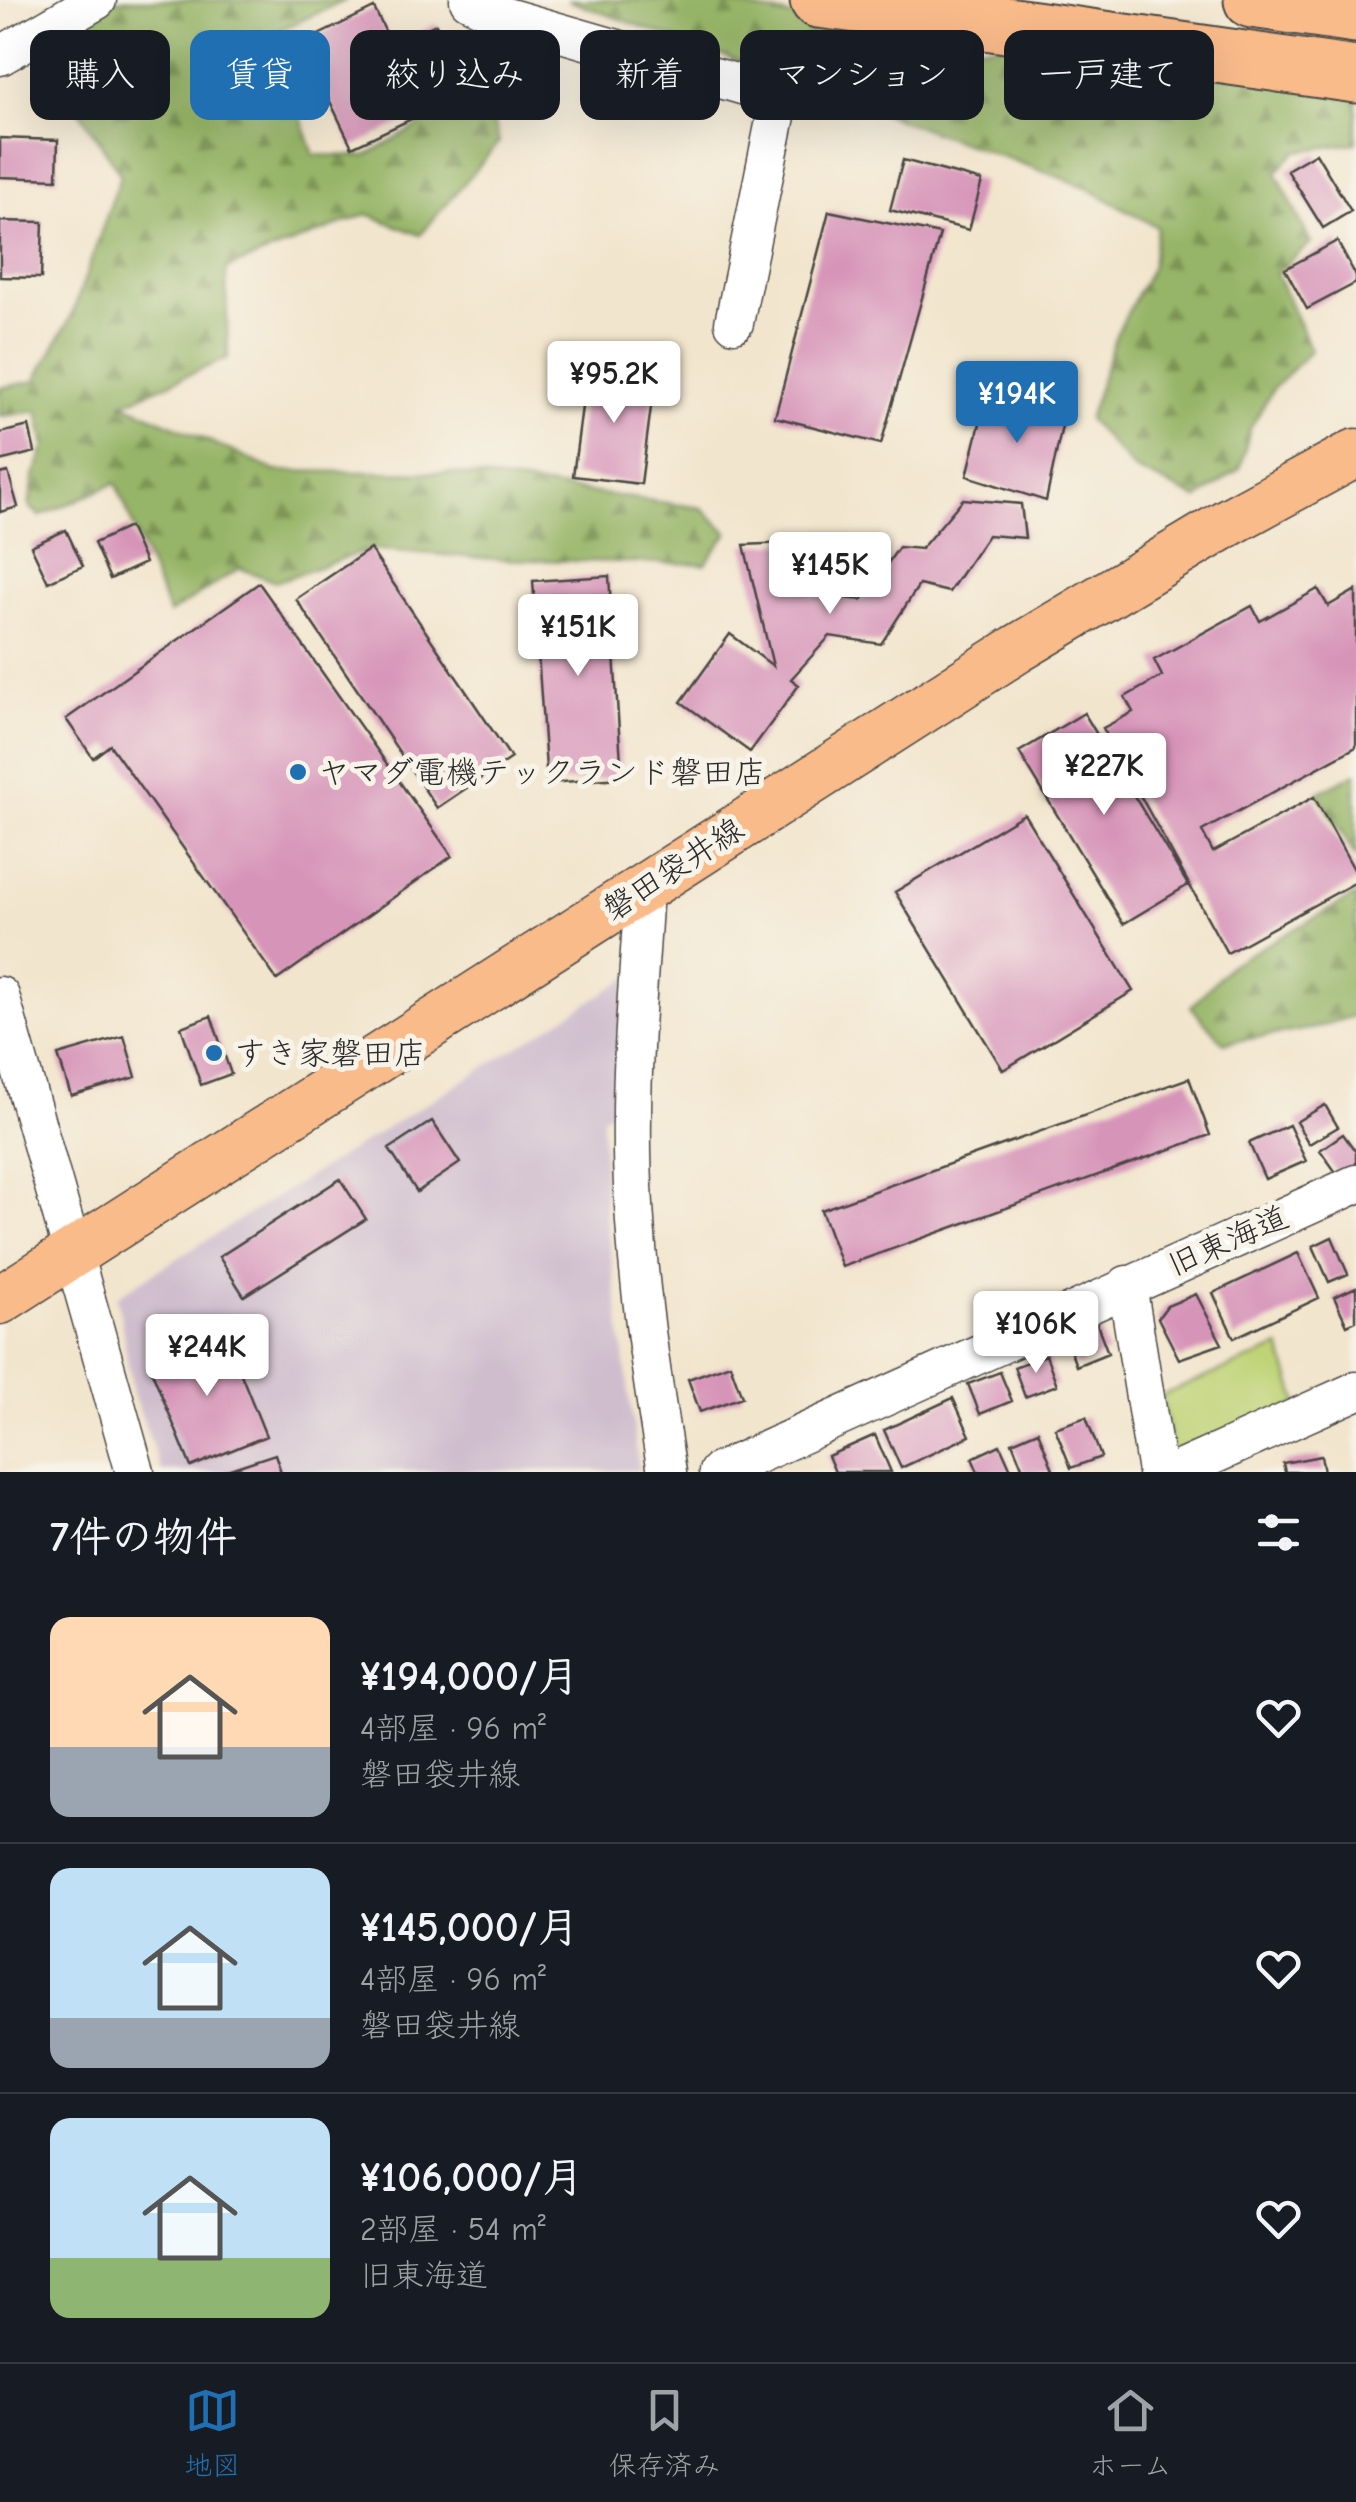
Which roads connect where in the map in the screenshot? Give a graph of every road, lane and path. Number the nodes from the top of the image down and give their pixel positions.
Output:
1 (97, 0) edge
2 (469, 0) edge
3 (818, 0) edge
4 (891, 0) edge
5 (1056, 0) edge
6 (1252, 0) edge
7 (1356, 15) edge
8 (950, 18) junction
9 (1356, 39) edge
10 (0, 56) edge
11 (1356, 75) edge
12 (734, 323) dead end
13 (1356, 453) edge
14 (644, 888) junction
15 (0, 996) edge
16 (1356, 1184) edge
17 (72, 1254) junction
18 (1127, 1285) junction
19 (0, 1300) edge
20 (1356, 1391) edge
21 (135, 1472) edge
22 (667, 1472) edge
23 (718, 1472) edge
24 (1157, 1472) edge
25 (1175, 1472) edge

1 - 10 street
2 - 12 street
3 - 8 highway
4 - 8 highway
5 - 9 highway
6 - 7 highway
8 - 11 highway
13 - 14 main road, 磐田袋井線
14 - 17 main road, 磐田袋井線
14 - 22 street
15 - 17 street
16 - 18 street, 旧東海道
17 - 19 main road, 磐田袋井線
17 - 21 street
18 - 23 street, 旧東海道
18 - 24 street
20 - 25 street

